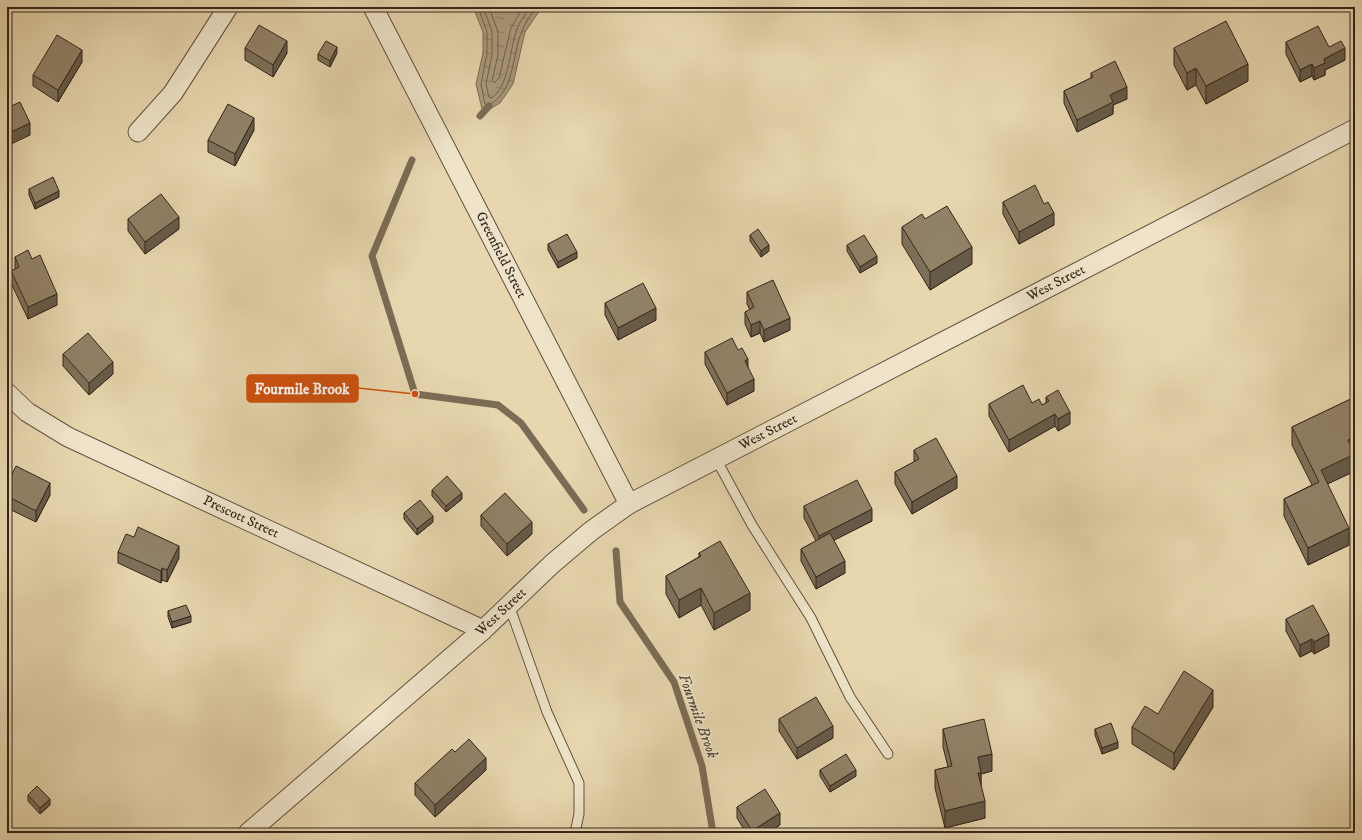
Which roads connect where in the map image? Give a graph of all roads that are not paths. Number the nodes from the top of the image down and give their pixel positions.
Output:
1 (228, 7) edge
2 (373, 7) edge
3 (1355, 129) edge
4 (138, 132) dead end
5 (7, 393) edge
6 (716, 459) junction
7 (629, 504) junction
8 (509, 605) junction
9 (483, 630) junction
10 (888, 754) dead end
11 (248, 833) edge
12 (575, 833) edge

1 - 4 street
2 - 7 street, Greenfield Street
3 - 6 street, West Street
5 - 9 street, Prescott Street
6 - 7 street, West Street
6 - 10 lane
7 - 8 street, West Street
8 - 9 street, West Street
8 - 12 lane
9 - 11 street, West Street

